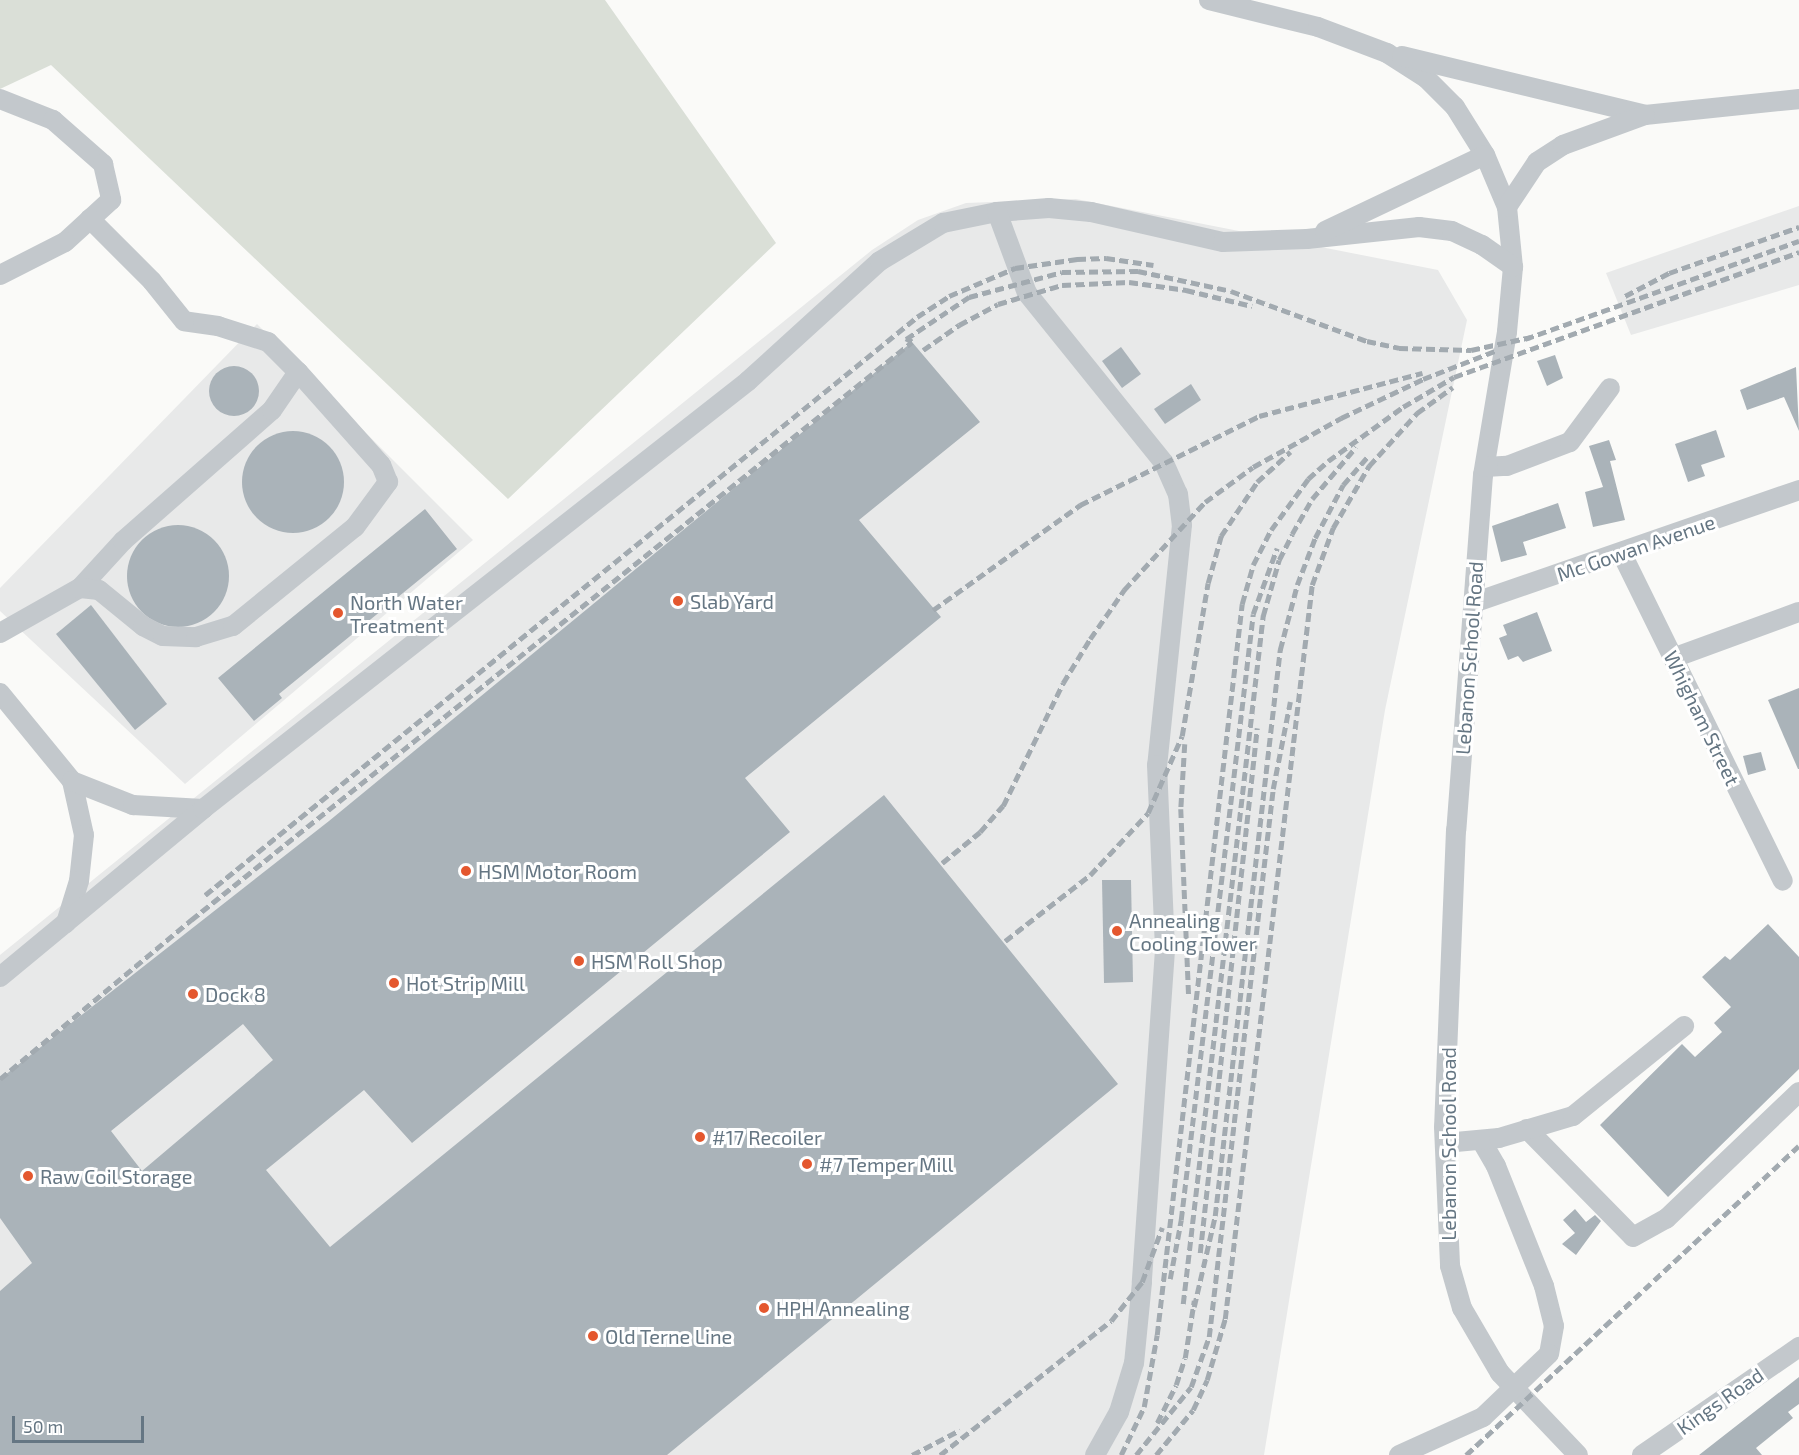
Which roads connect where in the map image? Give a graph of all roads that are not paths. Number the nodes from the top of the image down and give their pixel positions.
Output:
1 (1209, 0) edge
2 (1387, 53) junction
3 (0, 99) edge
4 (1799, 99) edge
5 (1645, 115) junction
6 (1485, 155) junction
7 (1507, 207) junction
8 (997, 212) junction
9 (90, 219) junction
10 (1307, 239) junction
11 (1513, 267) junction
12 (0, 275) edge
13 (298, 372) junction
14 (1610, 388) dead end
15 (1485, 467) junction
16 (1799, 490) edge
17 (1622, 554) junction
18 (80, 588) junction
19 (1473, 603) junction
20 (1799, 612) edge
21 (0, 633) edge
22 (1673, 658) junction
23 (0, 693) edge
24 (72, 781) junction
25 (204, 809) junction
26 (1783, 881) dead end
27 (66, 923) junction
28 (0, 977) edge
29 (1684, 1026) dead end
30 (1799, 1092) edge
31 (1527, 1129) junction
32 (1481, 1140) junction
33 (1445, 1143) junction
34 (1799, 1347) edge
35 (1095, 1455) edge
36 (1399, 1455) edge
37 (1578, 1455) edge
38 (1642, 1455) edge

1 - 2 street, Lebanon School Road
2 - 5 street
2 - 6 street, Lebanon School Road
3 - 9 street
4 - 5 street
5 - 7 street
6 - 7 street, Lebanon School Road
6 - 10 street
7 - 11 street, Lebanon School Road
8 - 10 street
8 - 25 street
8 - 35 street
9 - 12 street
9 - 13 street
10 - 11 street
11 - 15 street, Lebanon School Road
13 - 18 street
13 - 18 street
14 - 15 street
15 - 19 street, Lebanon School Road
16 - 17 street, Mc Gowan Avenue
17 - 19 street, Mc Gowan Avenue
17 - 22 street, Whigham Street
18 - 21 street
19 - 33 street, Lebanon School Road
20 - 22 street
22 - 26 street, Whigham Street
23 - 24 street
24 - 25 street
24 - 27 street
25 - 27 street
27 - 28 street
29 - 31 street
30 - 31 street
31 - 32 street
32 - 33 street
32 - 36 street, bridge
33 - 37 street, Lebanon School Road
34 - 38 street, Kings Road

